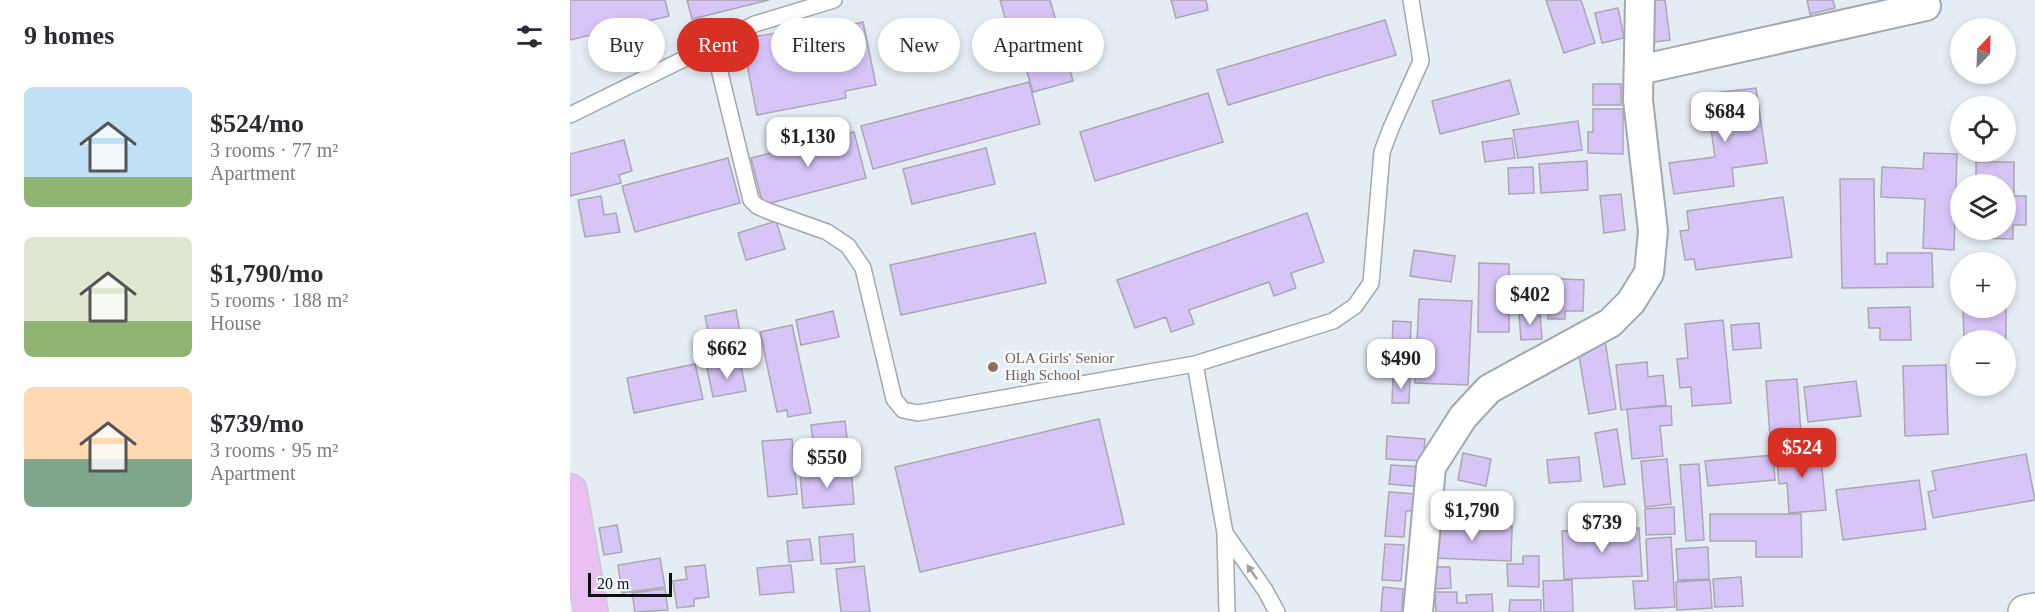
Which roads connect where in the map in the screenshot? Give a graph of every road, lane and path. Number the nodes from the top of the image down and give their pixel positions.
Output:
1 (834, 0) edge
2 (1411, 0) edge
3 (1640, 0) edge
4 (1926, 6) dead end
5 (759, 23) edge
6 (677, 62) edge
7 (1639, 70) junction
8 (720, 72) edge
9 (570, 115) edge
10 (1195, 364) junction
11 (570, 491) edge
12 (1225, 533) junction
13 (2035, 610) edge
14 (591, 612) edge
15 (1227, 612) edge
16 (1277, 612) edge
17 (1418, 612) edge
18 (2025, 612) edge

1 - 5 lane
2 - 10 lane
3 - 7 street
4 - 7 street
6 - 9 lane
7 - 17 street
8 - 10 lane
10 - 12 lane
11 - 14 main road
12 - 15 lane
16 -> 12 lane
13 - 18 main road

